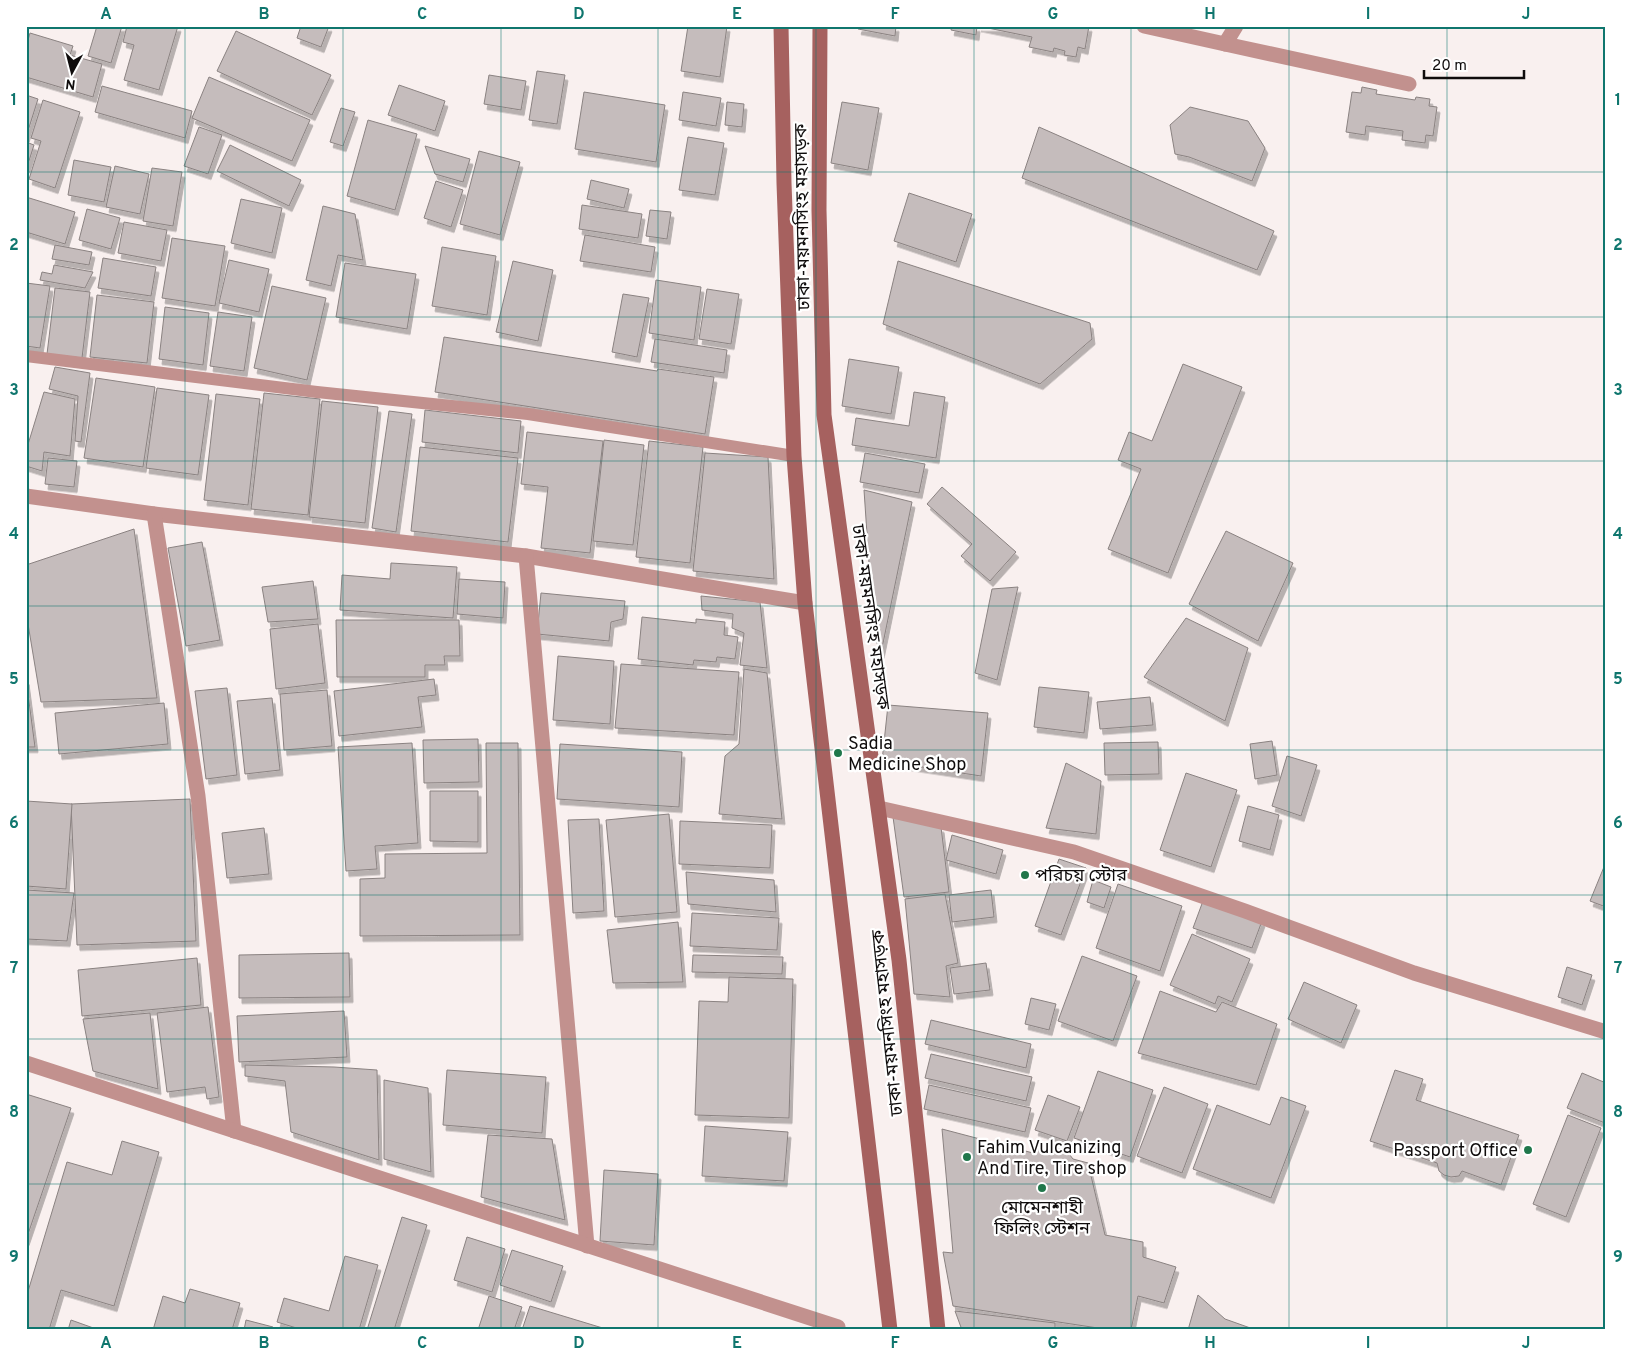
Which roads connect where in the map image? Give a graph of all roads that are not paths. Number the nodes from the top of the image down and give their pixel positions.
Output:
1 (781, 26) edge
2 (820, 26) edge
3 (1144, 26) edge
4 (1236, 26) edge
5 (1226, 44) junction
6 (1409, 84) dead end
7 (26, 356) edge
8 (794, 456) junction
9 (26, 496) edge
10 (154, 514) junction
11 (526, 556) junction
12 (805, 603) junction
13 (879, 808) junction
14 (1606, 1032) edge
15 (26, 1063) edge
16 (234, 1130) junction
17 (588, 1246) junction
18 (838, 1328) dead end
19 (890, 1330) edge
20 (938, 1330) edge

1 - 8 main road, ঢাকা-ময়মনসিংহ মহাসড়ক
2 - 13 main road, ঢাকা-ময়মনসিংহ মহাসড়ক
3 - 5 street
4 - 5 street
5 - 6 street
7 - 8 lane
8 - 12 main road, ঢাকা-ময়মনসিংহ মহাসড়ক
9 - 10 street
10 - 11 street
10 - 16 street
11 - 12 street
11 - 17 street
12 - 19 main road, ঢাকা-ময়মনসিংহ মহাসড়ক
13 - 14 street
13 - 20 main road, ঢাকা-ময়মনসিংহ মহাসড়ক
15 - 16 street
16 - 17 street
17 - 18 street

